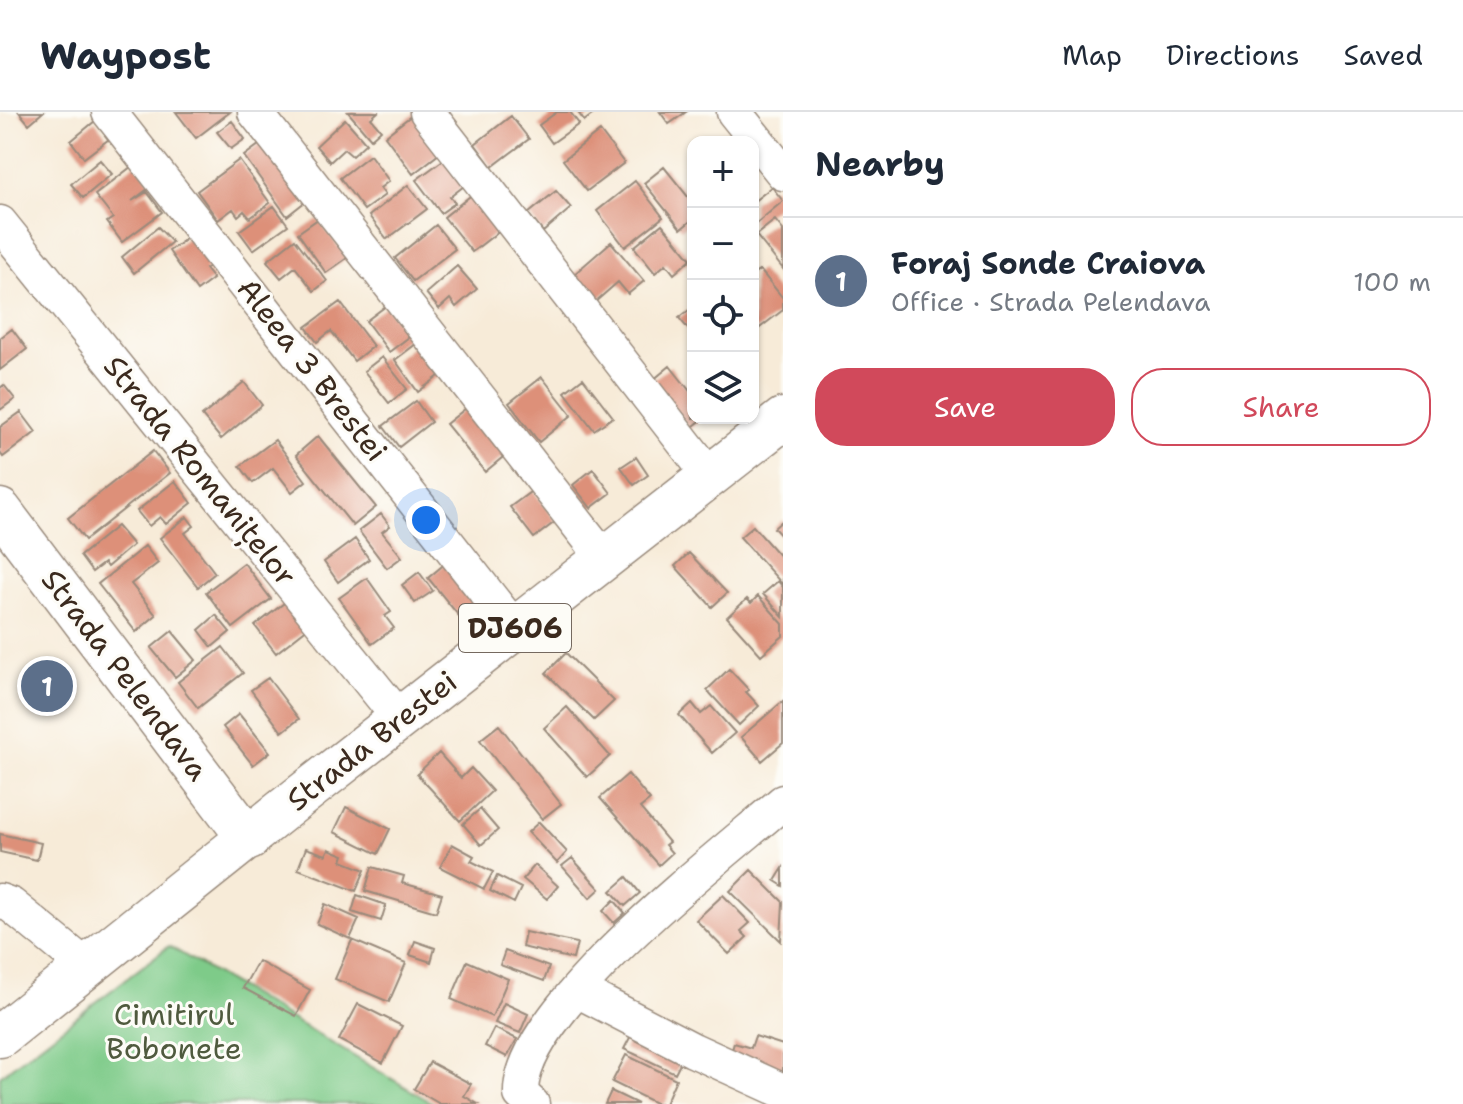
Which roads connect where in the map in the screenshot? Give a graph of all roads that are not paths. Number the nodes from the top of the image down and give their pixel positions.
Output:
1 (109, 112) edge
2 (255, 112) edge
3 (427, 112) edge
4 (734, 112) edge
5 (783, 173) edge
6 (0, 223) edge
7 (783, 419) edge
8 (710, 476) junction
9 (0, 510) edge
10 (605, 559) junction
11 (515, 629) junction
12 (400, 719) junction
13 (783, 802) edge
14 (249, 839) junction
15 (0, 901) edge
16 (87, 967) junction
17 (577, 990) junction
18 (0, 1036) edge
19 (783, 1091) edge
20 (532, 1104) edge

1 - 11 street, Aleea 3 Brestei
2 - 10 street
3 - 8 street
4 - 5 street
6 - 12 street, Strada Romanițelor
7 - 8 main road, Strada Brestei / DJ606
8 - 10 main road, Strada Brestei / DJ606
9 - 14 main road, Strada Pelendava
10 - 11 main road, Strada Brestei / DJ606
11 - 12 main road, Strada Brestei / DJ606
12 - 14 main road, Strada Brestei / DJ606
13 - 17 street
14 - 16 main road, Strada Brestei / DJ606
15 - 16 street
16 - 18 main road, Strada Brestei / DJ606
17 - 19 street
17 - 20 street

